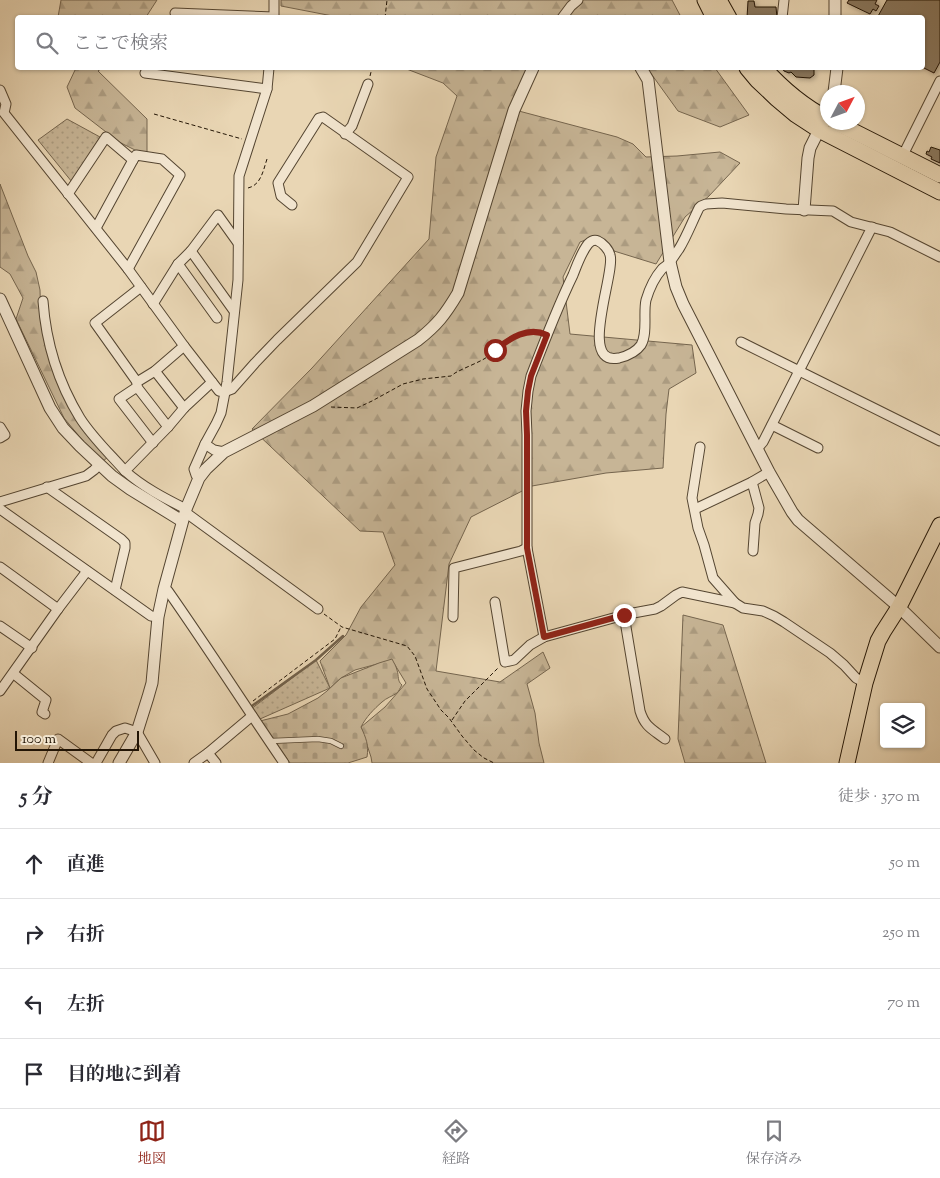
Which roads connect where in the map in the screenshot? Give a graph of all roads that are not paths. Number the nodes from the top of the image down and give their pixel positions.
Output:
1 (274, 0) edge
2 (578, 0) edge
3 (704, 0) edge
4 (719, 0) edge
5 (784, 0) edge
6 (835, 0) edge
7 (175, 13) dead end
8 (224, 15) edge
9 (274, 15) edge
10 (564, 15) edge
11 (712, 15) edge
12 (727, 15) edge
13 (782, 15) edge
14 (835, 15) edge
15 (269, 70) edge
16 (532, 70) edge
17 (641, 70) edge
18 (749, 70) edge
19 (766, 70) edge
20 (837, 70) edge
21 (145, 72) dead end
22 (940, 81) edge
23 (368, 84) dead end
24 (835, 85) edge
25 (267, 89) junction
26 (0, 90) edge
27 (820, 115) edge
28 (820, 118) edge
29 (820, 130) edge
30 (843, 130) edge
31 (848, 130) edge
32 (346, 134) junction
33 (902, 157) junction
34 (133, 160) junction
35 (940, 175) edge
36 (940, 192) edge
37 (68, 194) junction
38 (292, 205) dead end
39 (804, 210) junction
40 (872, 227) junction
41 (96, 228) junction
42 (238, 243) junction
43 (191, 251) junction
44 (940, 257) edge
45 (670, 262) junction
46 (178, 264) junction
47 (128, 269) junction
48 (141, 287) junction
49 (0, 299) edge
50 (43, 301) dead end
51 (153, 304) junction
52 (234, 311) junction
53 (217, 318) dead end
54 (4, 320) edge
55 (741, 342) dead end
56 (184, 346) junction
57 (155, 371) junction
58 (799, 371) junction
59 (212, 382) junction
60 (137, 385) junction
61 (224, 392) junction
62 (184, 408) junction
63 (772, 425) junction
64 (0, 426) edge
65 (168, 427) junction
66 (0, 438) edge
67 (940, 440) edge
68 (153, 443) junction
69 (205, 444) junction
70 (700, 447) dead end
71 (818, 448) dead end
72 (757, 449) junction
73 (224, 452) junction
74 (100, 465) junction
75 (125, 471) junction
76 (769, 472) junction
77 (200, 478) junction
78 (752, 482) junction
79 (47, 487) junction
80 (0, 502) edge
81 (0, 509) edge
82 (695, 509) junction
83 (184, 514) junction
84 (940, 525) edge
85 (527, 548) junction
86 (753, 551) dead end
87 (0, 567) edge
88 (87, 572) junction
89 (164, 589) junction
90 (114, 590) junction
91 (495, 602) dead end
92 (735, 603) junction
93 (899, 607) junction
94 (58, 609) junction
95 (318, 609) road end
96 (624, 615) junction
97 (158, 617) junction
98 (453, 617) dead end
99 (0, 626) edge
100 (544, 637) junction
101 (32, 648) junction
102 (940, 648) edge
103 (14, 674) junction
104 (864, 683) junction
105 (1, 687) edge
106 (45, 714) dead end
107 (252, 716) junction
108 (137, 732) junction
109 (665, 739) dead end
110 (269, 741) junction
111 (341, 746) dead end
112 (208, 753) junction
113 (48, 763) edge
114 (90, 763) edge
115 (96, 763) edge
116 (119, 763) edge
117 (155, 763) edge
118 (194, 763) edge
119 (216, 763) edge
120 (284, 763) edge
121 (847, 763) edge

1 - 9 street
2 - 10 street
3 - 11 highway
4 - 12 highway
5 - 13 street
6 - 14 street
7 - 8 street
15 - 25 street
16 - 73 street
17 - 45 street
18 - 28 highway
19 - 27 highway
20 - 24 street
21 - 25 street
22 - 33 street
23 - 32 street
25 - 42 street
26 - 37 street
29 - 39 street
30 - 36 highway
31 - 33 highway
32 - 38 street
32 - 61 street
33 - 35 highway
34 - 37 street
34 - 41 street
34 - 47 street
37 - 41 street
39 - 40 street
39 - 45 street
40 - 44 street
40 - 58 street
41 - 47 street
42 - 43 street
42 - 52 street
43 - 46 street
43 - 52 street
45 - 72 street
45 - 85 street
46 - 51 street
46 - 53 street
47 - 48 street
48 - 51 street
48 - 60 street
49 - 54 street
50 - 75 street
51 - 56 street
52 - 61 street
54 - 74 street
55 - 58 street
56 - 57 street
56 - 59 street
57 - 60 street
57 - 62 street
58 - 63 street
58 - 67 street
59 - 61 street
59 - 62 street
60 - 65 street
60 - 68 street
61 - 69 street
62 - 65 street
63 - 71 street
63 - 72 street
64 - 66 street
65 - 68 street
68 - 75 street
69 - 73 street
69 - 77 street
70 - 82 street
72 - 76 street
73 - 77 street
74 - 79 street
74 - 83 street
75 - 83 street
76 - 78 street
76 - 93 street
77 - 83 street
78 - 82 street
78 - 86 street
79 - 80 street
79 - 90 street
81 - 88 street
82 - 92 street
83 - 89 street
83 - 95 street
84 - 93 highway
85 - 98 street
85 - 100 street
87 - 94 street
88 - 90 street
88 - 94 street
89 - 97 street
89 - 107 street
90 - 97 street
91 - 100 street
92 - 96 street
92 - 104 street
93 - 102 street
93 - 104 highway
94 - 101 street
96 - 100 street
96 - 109 street
97 - 108 street
99 - 101 street
101 - 103 street
103 - 105 street
103 - 106 street
104 - 121 highway
107 - 110 street
107 - 112 street
108 - 115 street
108 - 116 street
108 - 117 street
110 - 111 lane
110 - 120 street
112 - 118 street
112 - 119 street
113 - 114 street

